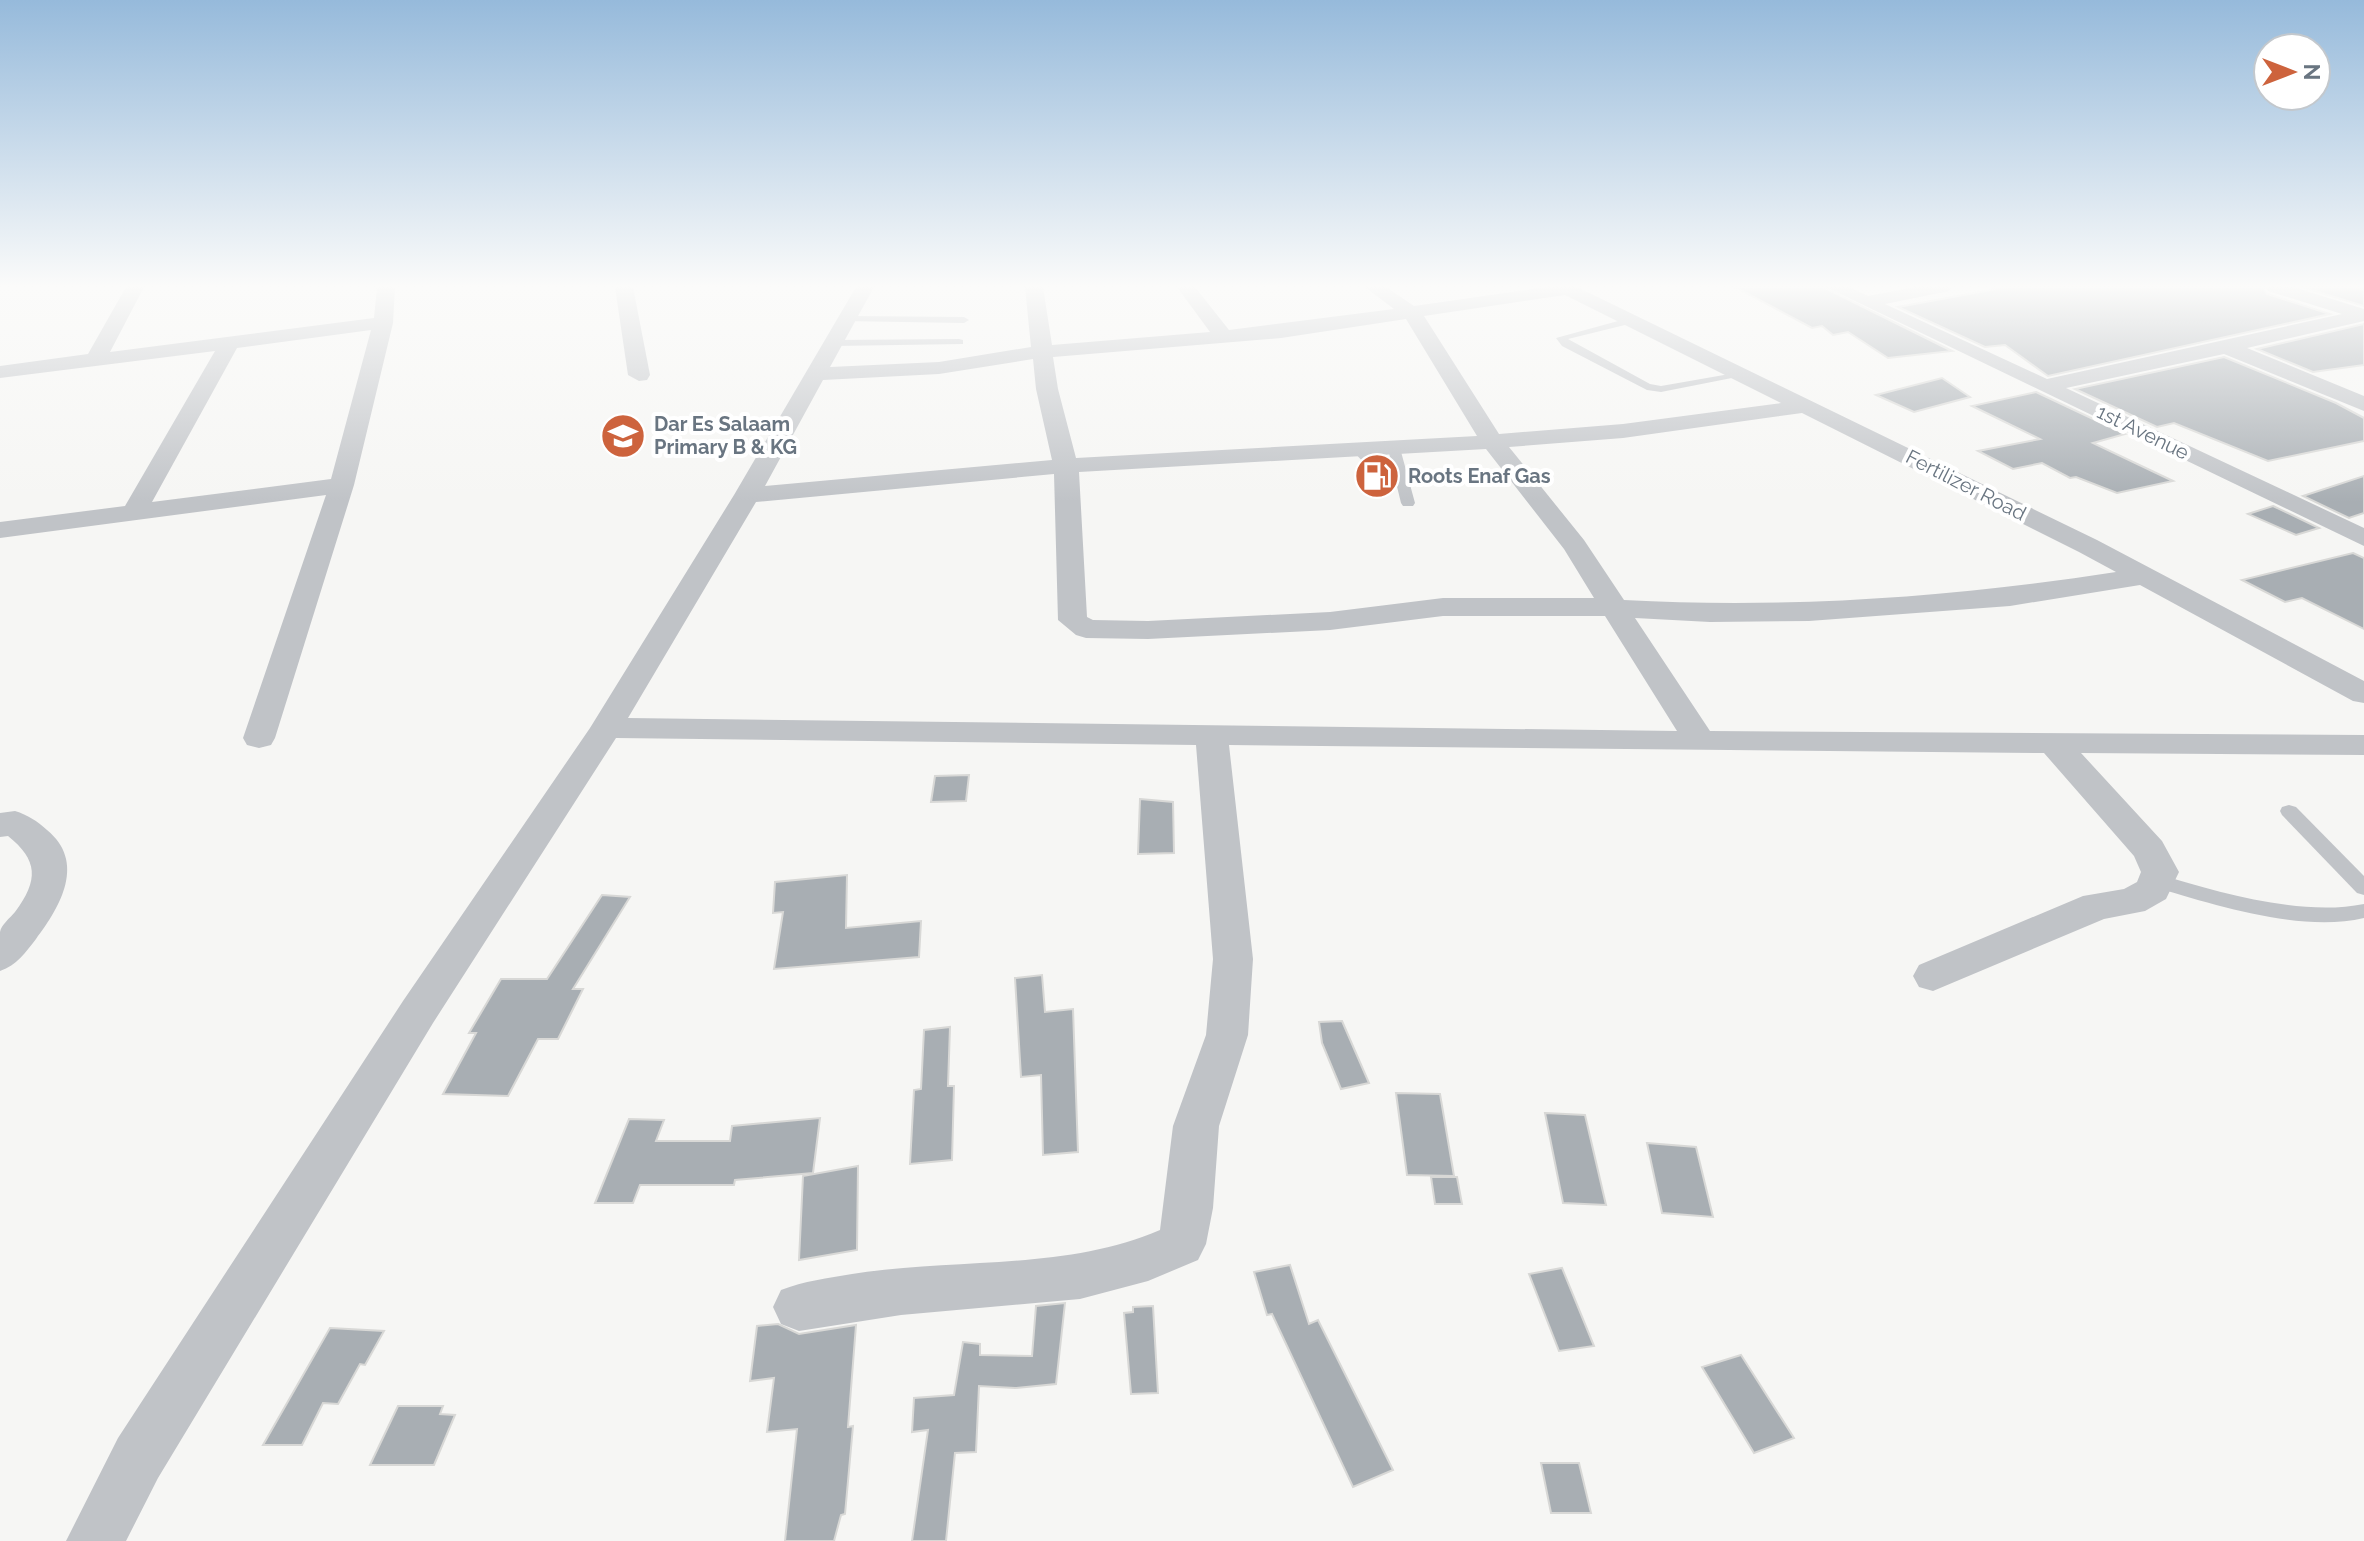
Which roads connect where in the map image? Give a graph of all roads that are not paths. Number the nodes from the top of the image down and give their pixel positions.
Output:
1 (96, 359) edge
2 (221, 359) edge
3 (374, 359) edge
4 (636, 359) edge
5 (824, 359) edge
6 (915, 359) edge
7 (996, 359) edge
8 (1042, 359) edge
9 (1441, 359) edge
10 (1594, 359) edge
11 (1708, 359) edge
12 (1990, 359) edge
13 (2171, 359) edge
14 (2255, 359) edge
15 (0, 372) edge
16 (639, 375) dead end
17 (1741, 375) junction
18 (2046, 386) junction
19 (2364, 404) edge
20 (1807, 406) junction
21 (1493, 443) junction
22 (1396, 457) junction
23 (1066, 466) junction
24 (342, 485) junction
25 (747, 495) junction
26 (1408, 503) dead end
27 (135, 510) junction
28 (0, 530) edge
29 (2364, 538) edge
30 (2145, 576) junction
31 (1611, 607) junction
32 (2364, 694) edge
33 (606, 728) junction
34 (1212, 736) junction
35 (259, 738) dead end
36 (1700, 741) junction
37 (2052, 742) junction
38 (2364, 745) edge
39 (2289, 811) dead end
40 (0, 825) edge
41 (2157, 881) junction
42 (2364, 888) edge
43 (2364, 911) edge
44 (0, 956) edge
45 (1933, 976) dead end
46 (799, 1307) dead end
47 (95, 1541) edge

1 - 15 street
2 - 27 street
3 - 24 street
4 - 16 street
5 - 25 street
6 - 7 street
8 - 23 street
9 - 21 street
10 - 17 lane
11 - 17 street, Fertilizer Road
12 - 18 street, 1st Avenue
13 - 18 street
14 - 19 street
17 - 20 street, Fertilizer Road
18 - 29 street, 1st Avenue
20 - 21 street
20 - 30 street, Fertilizer Road
21 - 22 street
21 - 31 street
22 - 23 street
22 - 26 lane
23 - 25 street
23 - 31 street
24 - 27 street
24 - 35 street
25 - 33 street
27 - 28 street
30 - 31 street
30 - 32 street, Fertilizer Road
31 - 36 street
33 - 34 street
33 - 47 street
34 - 36 street
34 - 46 street
36 - 37 street
37 - 38 street
37 - 41 street
39 - 42 lane
40 - 44 street
41 - 43 lane
41 - 45 street

